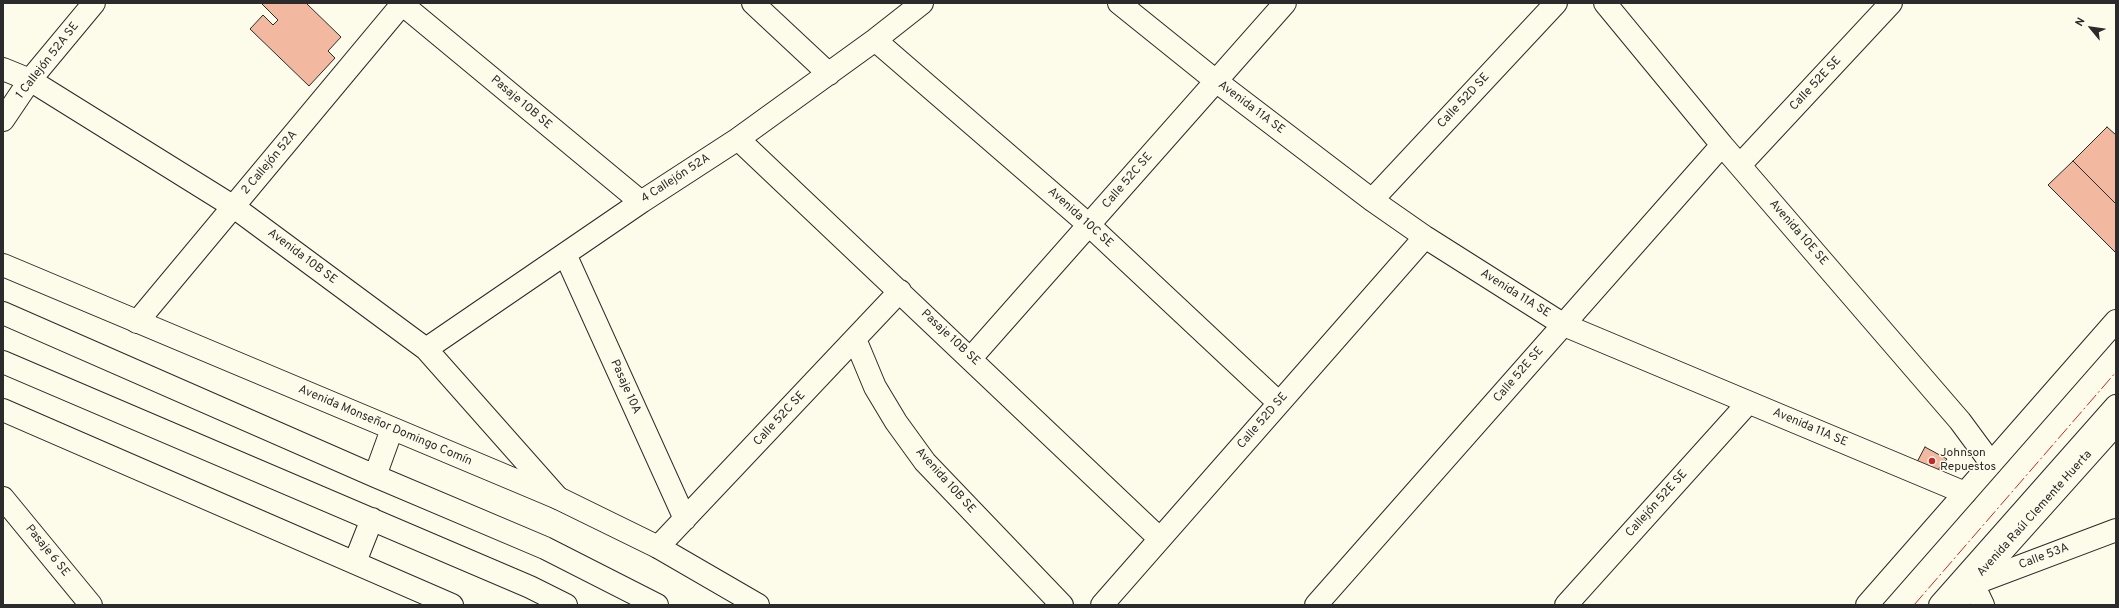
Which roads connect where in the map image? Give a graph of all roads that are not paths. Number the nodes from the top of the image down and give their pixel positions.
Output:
1 (94, 3) edge
2 (753, 3) edge
3 (922, 3) edge
4 (1119, 3) edge
5 (1285, 3) edge
6 (1556, 3) edge
7 (1605, 3) edge
8 (1892, 3) edge
9 (402, 4) edge
10 (875, 40) junction
11 (3, 69) edge
12 (829, 74) junction
13 (30, 80) junction
14 (1216, 81) junction
15 (3, 120) edge
16 (738, 139) junction
17 (1722, 144) junction
18 (1740, 165) junction
19 (1372, 200) junction
20 (641, 202) junction
21 (234, 207) junction
22 (1089, 225) junction
23 (1425, 237) junction
24 (565, 254) junction
25 (3, 265) edge
26 (900, 291) junction
27 (3, 313) edge
28 (2116, 321) edge
29 (137, 322) junction
30 (1564, 325) junction
31 (855, 339) junction
32 (426, 350) junction
33 (971, 358) junction
34 (3, 362) edge
35 (1279, 403) junction
36 (1748, 403) junction
37 (2116, 406) edge
38 (3, 410) edge
39 (2116, 424) edge
40 (392, 429) junction
41 (1991, 462) junction
42 (375, 476) junction
43 (1965, 493) junction
44 (3, 498) edge
45 (558, 498) junction
46 (372, 519) junction
47 (685, 519) junction
48 (2116, 530) edge
49 (1160, 539) junction
50 (658, 547) junction
51 (355, 562) junction
52 (1973, 584) junction
53 (91, 605) edge
54 (452, 605) edge
55 (566, 605) edge
56 (657, 605) edge
57 (758, 605) edge
58 (1062, 605) edge
59 (1102, 605) edge
60 (1316, 605) edge
61 (1566, 605) edge
62 (1867, 605) edge
63 (1940, 605) edge
64 (1954, 605) edge
65 (1983, 605) edge

1 - 13 street, 1 Callejón 52A SE
2 - 12 street
3 - 10 street, 4 Callejón 52A
4 - 14 street, Avenida 11A SE
5 - 14 street, Calle 52C SE
6 - 19 street, Calle 52D SE
7 - 17 street, Avenida 10E SE
8 - 18 street, Calle 52E SE
9 - 20 street, Pasaje 10B SE
9 - 21 street, 2 Callejón 52A
10 - 12 street, 4 Callejón 52A
10 - 22 street, Avenida 10C SE
11 - 13 street, Avenida 10B SE
12 - 16 street, 4 Callejón 52A
13 - 15 street, 1 Callejón 52A SE
13 - 21 street, Avenida 10B SE
14 - 19 street, Avenida 11A SE
14 - 22 street, Calle 52C SE
16 - 20 street, 4 Callejón 52A
16 - 26 street, Pasaje 10B SE
17 - 18 street, Avenida 10E SE
17 - 30 street, Calle 52E SE
18 - 41 street, Avenida 10E SE
19 - 23 street, Avenida 11A SE
20 - 24 street, 4 Callejón 52A
21 - 29 street, 2 Callejón 52A
21 - 32 street, Avenida 10B SE
22 - 33 street, Calle 52C SE
22 - 35 street, Avenida 10C SE
23 - 30 street, Avenida 11A SE
23 - 35 street, Calle 52D SE
24 - 32 street, 4 Callejón 52A
24 - 47 street, Pasaje 10A
25 - 29 street, Avenida Monseñor Domingo Comín
26 - 31 street, Calle 52C SE
26 - 33 street, Pasaje 10B SE
27 - 42 street
28 - 41 street
29 - 40 street, Avenida Monseñor Domingo Comín
30 - 36 street, Avenida 11A SE
30 - 60 street, Calle 52E SE
31 - 47 street, Calle 52C SE
31 - 58 street, Avenida 10B SE
32 - 45 street, Avenida 10B SE
33 - 49 street, Pasaje 10B SE
34 - 46 street
35 - 49 street, Calle 52D SE
36 - 43 street, Avenida 11A SE
36 - 61 street, Callejón 52E SE
37 - 63 street
38 - 51 street
39 - 52 street, Avenida Raúl Clemente Huerta
40 - 42 street
40 - 45 street, Avenida Monseñor Domingo Comín
41 - 43 street
42 - 56 street
43 - 62 street
44 - 53 street, Pasaje 6 SE
45 - 50 street, Avenida Monseñor Domingo Comín
46 - 51 street
46 - 55 street
47 - 50 street, Calle 52C SE
48 - 52 street, Calle 53A
49 - 59 street, Calle 52D SE
50 - 57 street, Avenida Monseñor Domingo Comín
51 - 54 street
52 - 64 street, Avenida Raúl Clemente Huerta
52 - 65 street

